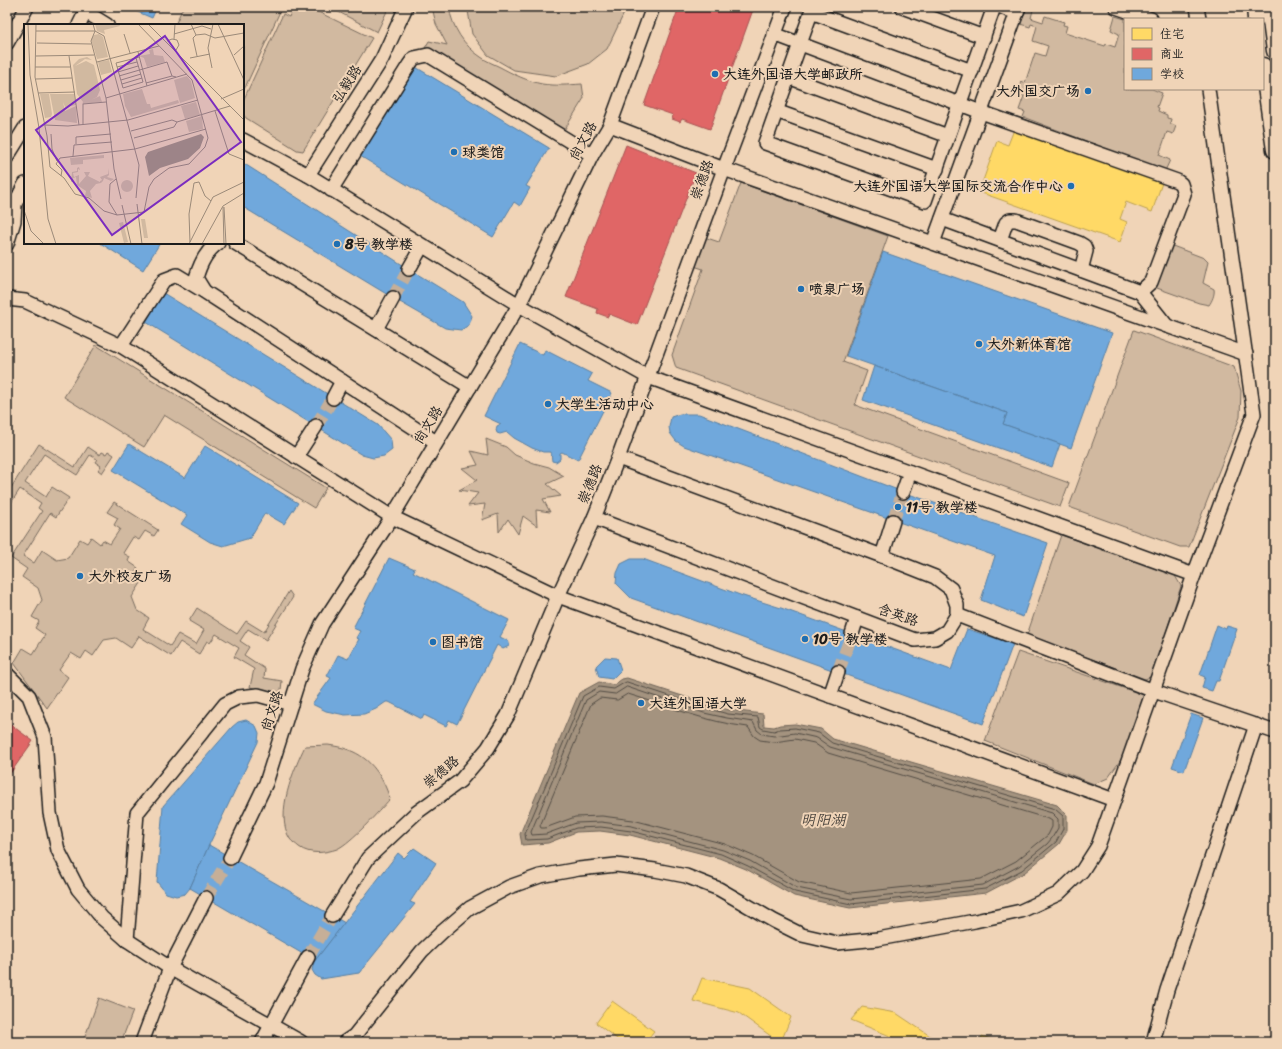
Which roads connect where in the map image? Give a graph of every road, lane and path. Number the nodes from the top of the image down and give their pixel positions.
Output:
1 (27, 7) edge
2 (406, 7) edge
3 (653, 7) edge
4 (785, 7) edge
5 (902, 7) edge
6 (994, 7) edge
7 (1001, 7) edge
8 (1116, 7) edge
9 (1197, 7) edge
10 (1255, 7) edge
11 (1269, 7) edge
12 (87, 9) edge
13 (812, 10) edge
14 (1018, 10) edge
15 (1148, 18) edge
16 (1199, 18) edge
17 (1256, 18) edge
18 (80, 24) edge
19 (106, 24) edge
20 (774, 34) junction
21 (984, 37) junction
22 (7, 43) edge
23 (800, 44) junction
24 (1275, 47) edge
25 (972, 71) junction
26 (1264, 73) edge
27 (788, 77) junction
28 (1208, 90) edge
29 (960, 104) junction
30 (776, 111) junction
31 (981, 112) junction
32 (610, 125) junction
33 (24, 130) edge
34 (948, 136) junction
35 (244, 141) edge
36 (1275, 150) edge
37 (592, 155) junction
38 (7, 158) edge
39 (937, 168) junction
40 (724, 169) junction
41 (308, 176) junction
42 (24, 186) edge
43 (331, 190) junction
44 (942, 219) junction
45 (1000, 240) junction
46 (933, 243) junction
47 (7, 244) edge
48 (217, 244) edge
49 (237, 244) edge
50 (422, 246) junction
51 (408, 269) tunnel mouth
52 (1081, 270) junction
53 (206, 292) junction
54 (1140, 292) junction
55 (7, 298) edge
56 (393, 298) tunnel mouth
57 (518, 305) junction
58 (1168, 326) junction
59 (376, 329) junction
60 (121, 346) junction
61 (1246, 354) junction
62 (648, 377) junction
63 (342, 381) junction
64 (470, 387) junction
65 (333, 398) tunnel mouth
66 (316, 426) tunnel mouth
67 (436, 442) junction
68 (296, 457) junction
69 (618, 458) junction
70 (910, 472) junction
71 (903, 492) tunnel mouth
72 (392, 517) junction
73 (594, 518) junction
74 (894, 521) tunnel mouth
75 (882, 556) junction
76 (1194, 574) junction
77 (558, 596) junction
78 (957, 615) junction
79 (857, 618) junction
80 (852, 634) tunnel mouth
81 (838, 672) tunnel mouth
82 (7, 674) edge
83 (1154, 691) junction
84 (830, 696) junction
85 (291, 704) junction
86 (1256, 726) junction
87 (1275, 732) edge
88 (1114, 800) junction
89 (230, 858) tunnel mouth
90 (206, 898) tunnel mouth
91 (332, 916) tunnel mouth
92 (127, 940) junction
93 (308, 957) tunnel mouth
94 (170, 968) junction
95 (271, 1026) junction
96 (142, 1042) edge
97 (262, 1042) edge
98 (301, 1042) edge
99 (345, 1042) edge
100 (1153, 1042) edge

1 - 22 street
2 - 41 street, 弘毅路
3 - 32 street, 尚文路
4 - 20 street, 崇德路
5 - 21 street
6 - 21 street
7 - 14 street
8 - 15 street
9 - 16 street
10 - 17 main road
11 - 24 main road
12 - 18 street
12 - 19 street
13 - 23 street
13 - 25 street
14 - 31 street
20 - 23 street
20 - 40 street, 崇德路
21 - 25 street
23 - 27 street
23 - 29 street
25 - 29 street
26 - 36 main road
27 - 30 street
27 - 34 street
28 - 61 street
29 - 31 street
29 - 34 street
30 - 39 street
30 - 39 street
31 - 44 street
31 - 54 street
32 - 37 street, 尚文路
32 - 40 street
33 - 38 street
34 - 39 street
35 - 41 street
37 - 43 street
37 - 57 street, 尚文路
40 - 46 street
40 - 62 street, 崇德路
41 - 43 street
42 - 47 street
43 - 50 street
44 - 45 street
44 - 46 street
45 - 52 street
45 - 52 street
46 - 58 street
48 - 53 street
49 - 59 street
50 - 51 street
50 - 57 street
52 - 54 street
53 - 60 street
53 - 63 street
54 - 58 street
55 - 60 street
56 - 59 street
57 - 62 street
57 - 64 street, 尚文路
58 - 61 street
59 - 64 street
60 - 68 street
61 - 76 street
62 - 69 street, 崇德路
62 - 70 street
63 - 65 street
63 - 67 street
64 - 67 street, 尚文路
66 - 68 street
67 - 72 street, 尚文路
68 - 72 street
69 - 73 street, 崇德路
69 - 75 street
70 - 71 street
70 - 76 street
72 - 77 street
72 - 85 street, 尚文路
73 - 77 street, 崇德路
73 - 79 street, 含英路
74 - 75 street
75 - 78 street
76 - 83 street
77 - 84 street
77 - 91 street, 崇德路
78 - 79 street, 含英路
78 - 83 street
79 - 80 street
81 - 84 street
82 - 92 street
83 - 86 street
83 - 88 street
84 - 88 street
85 - 89 street, 尚文路
85 - 92 street
86 - 87 street
86 - 100 street
88 - 99 street
90 - 94 street
92 - 94 street
93 - 95 street
94 - 95 street
94 - 96 street
95 - 97 street
95 - 98 street

